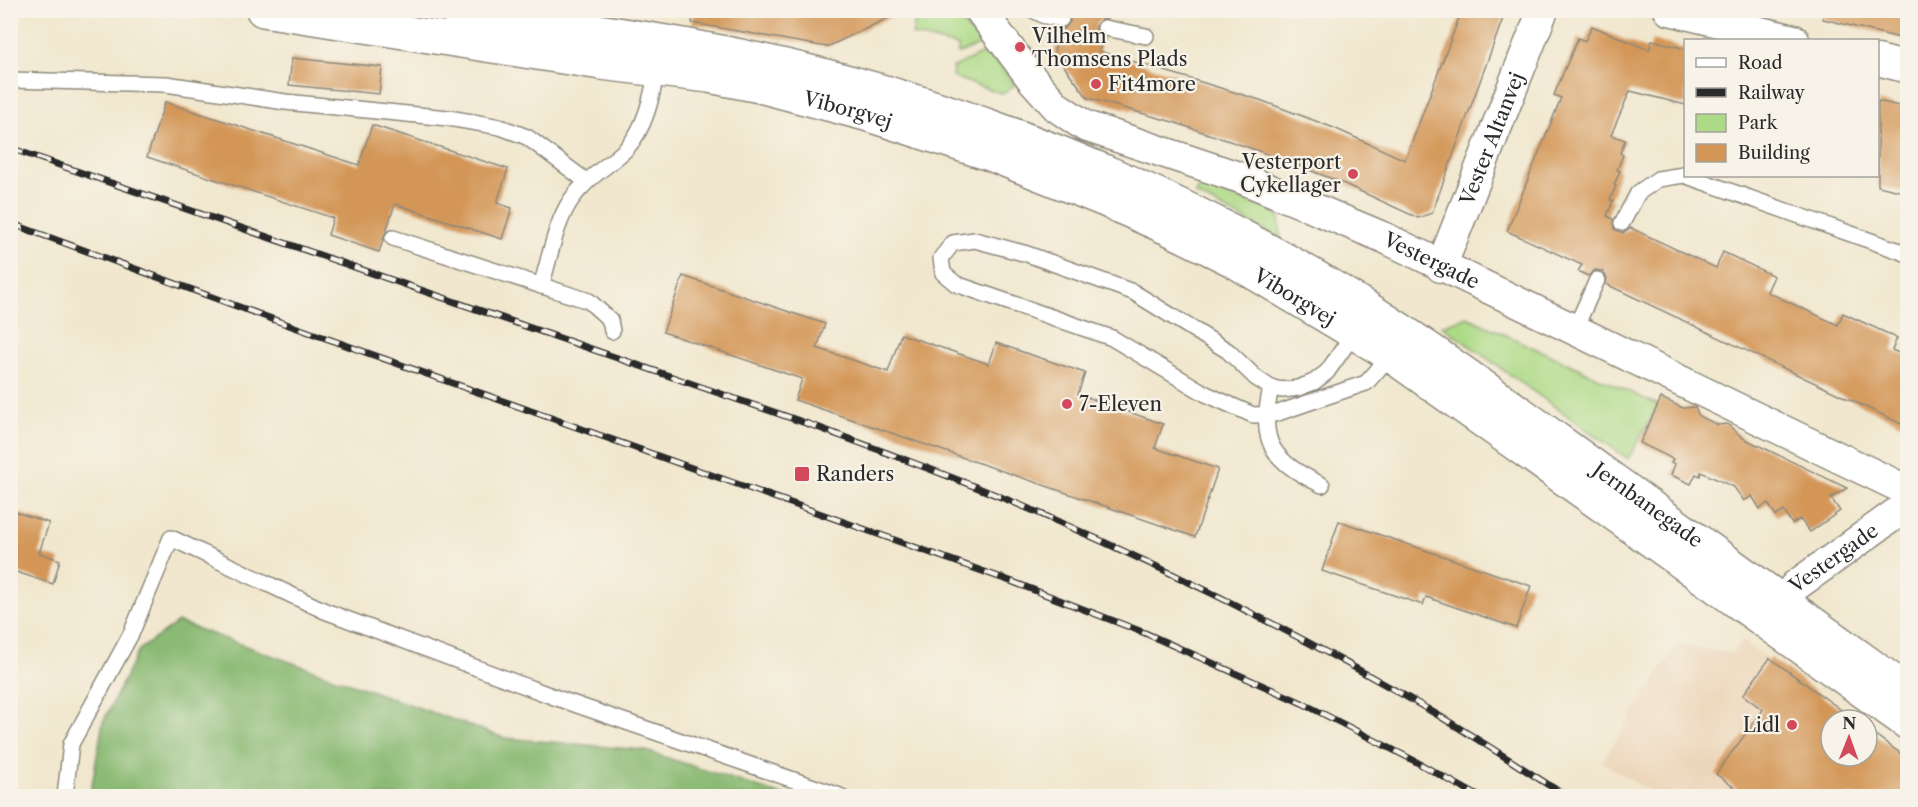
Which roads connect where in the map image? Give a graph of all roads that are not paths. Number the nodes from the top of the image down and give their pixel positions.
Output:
1 (263, 10) edge
2 (456, 10) edge
3 (980, 10) edge
4 (1033, 10) edge
5 (1543, 10) edge
6 (1669, 10) edge
7 (1061, 19) dead end
8 (1105, 28) dead end
9 (1146, 36) dead end
10 (1790, 39) edge
11 (659, 55) junction
12 (1879, 60) edge
13 (1908, 68) edge
14 (10, 80) edge
15 (1684, 175) edge
16 (1690, 177) edge
17 (586, 181) junction
18 (1622, 224) dead end
19 (393, 238) dead end
20 (1908, 254) edge
21 (1441, 267) junction
22 (1597, 280) dead end
23 (541, 286) junction
24 (1385, 320) junction
25 (612, 331) dead end
26 (1574, 331) junction
27 (1355, 332) junction
28 (1389, 353) junction
29 (1271, 388) junction
30 (1265, 416) junction
31 (1322, 485) dead end
32 (1908, 491) edge
33 (1908, 503) edge
34 (1776, 613) junction
35 (1908, 692) edge
36 (1908, 723) edge
37 (65, 796) edge
38 (840, 796) edge

1 - 11 main road, Viborgvej
2 - 11 main road, Viborgvej
3 - 21 street, Vestergade
4 - 7 lane
5 - 21 street, Vester Altanvej
6 - 10 street
8 - 9 lane
11 - 17 lane
11 - 24 main road, Viborgvej
11 - 27 main road, Viborgvej
12 - 13 street
14 - 17 lane
15 - 18 lane
16 - 20 lane
17 - 23 lane
19 - 23 lane
21 - 26 street, Vestergade
22 - 26 lane
23 - 25 lane
24 - 27 lane
24 - 28 lane
24 - 34 main road, Jernbanegade
26 - 32 street, Vestergade
27 - 28 main road, Viborgvej
27 - 29 lane
28 - 30 lane
28 - 34 main road, Jernbanegade
29 - 30 lane
29 - 30 lane
30 - 31 lane
33 - 34 street, Vestergade
34 - 35 main road, Jernbanegade
34 - 36 main road, Jernbanegade
37 - 38 lane

